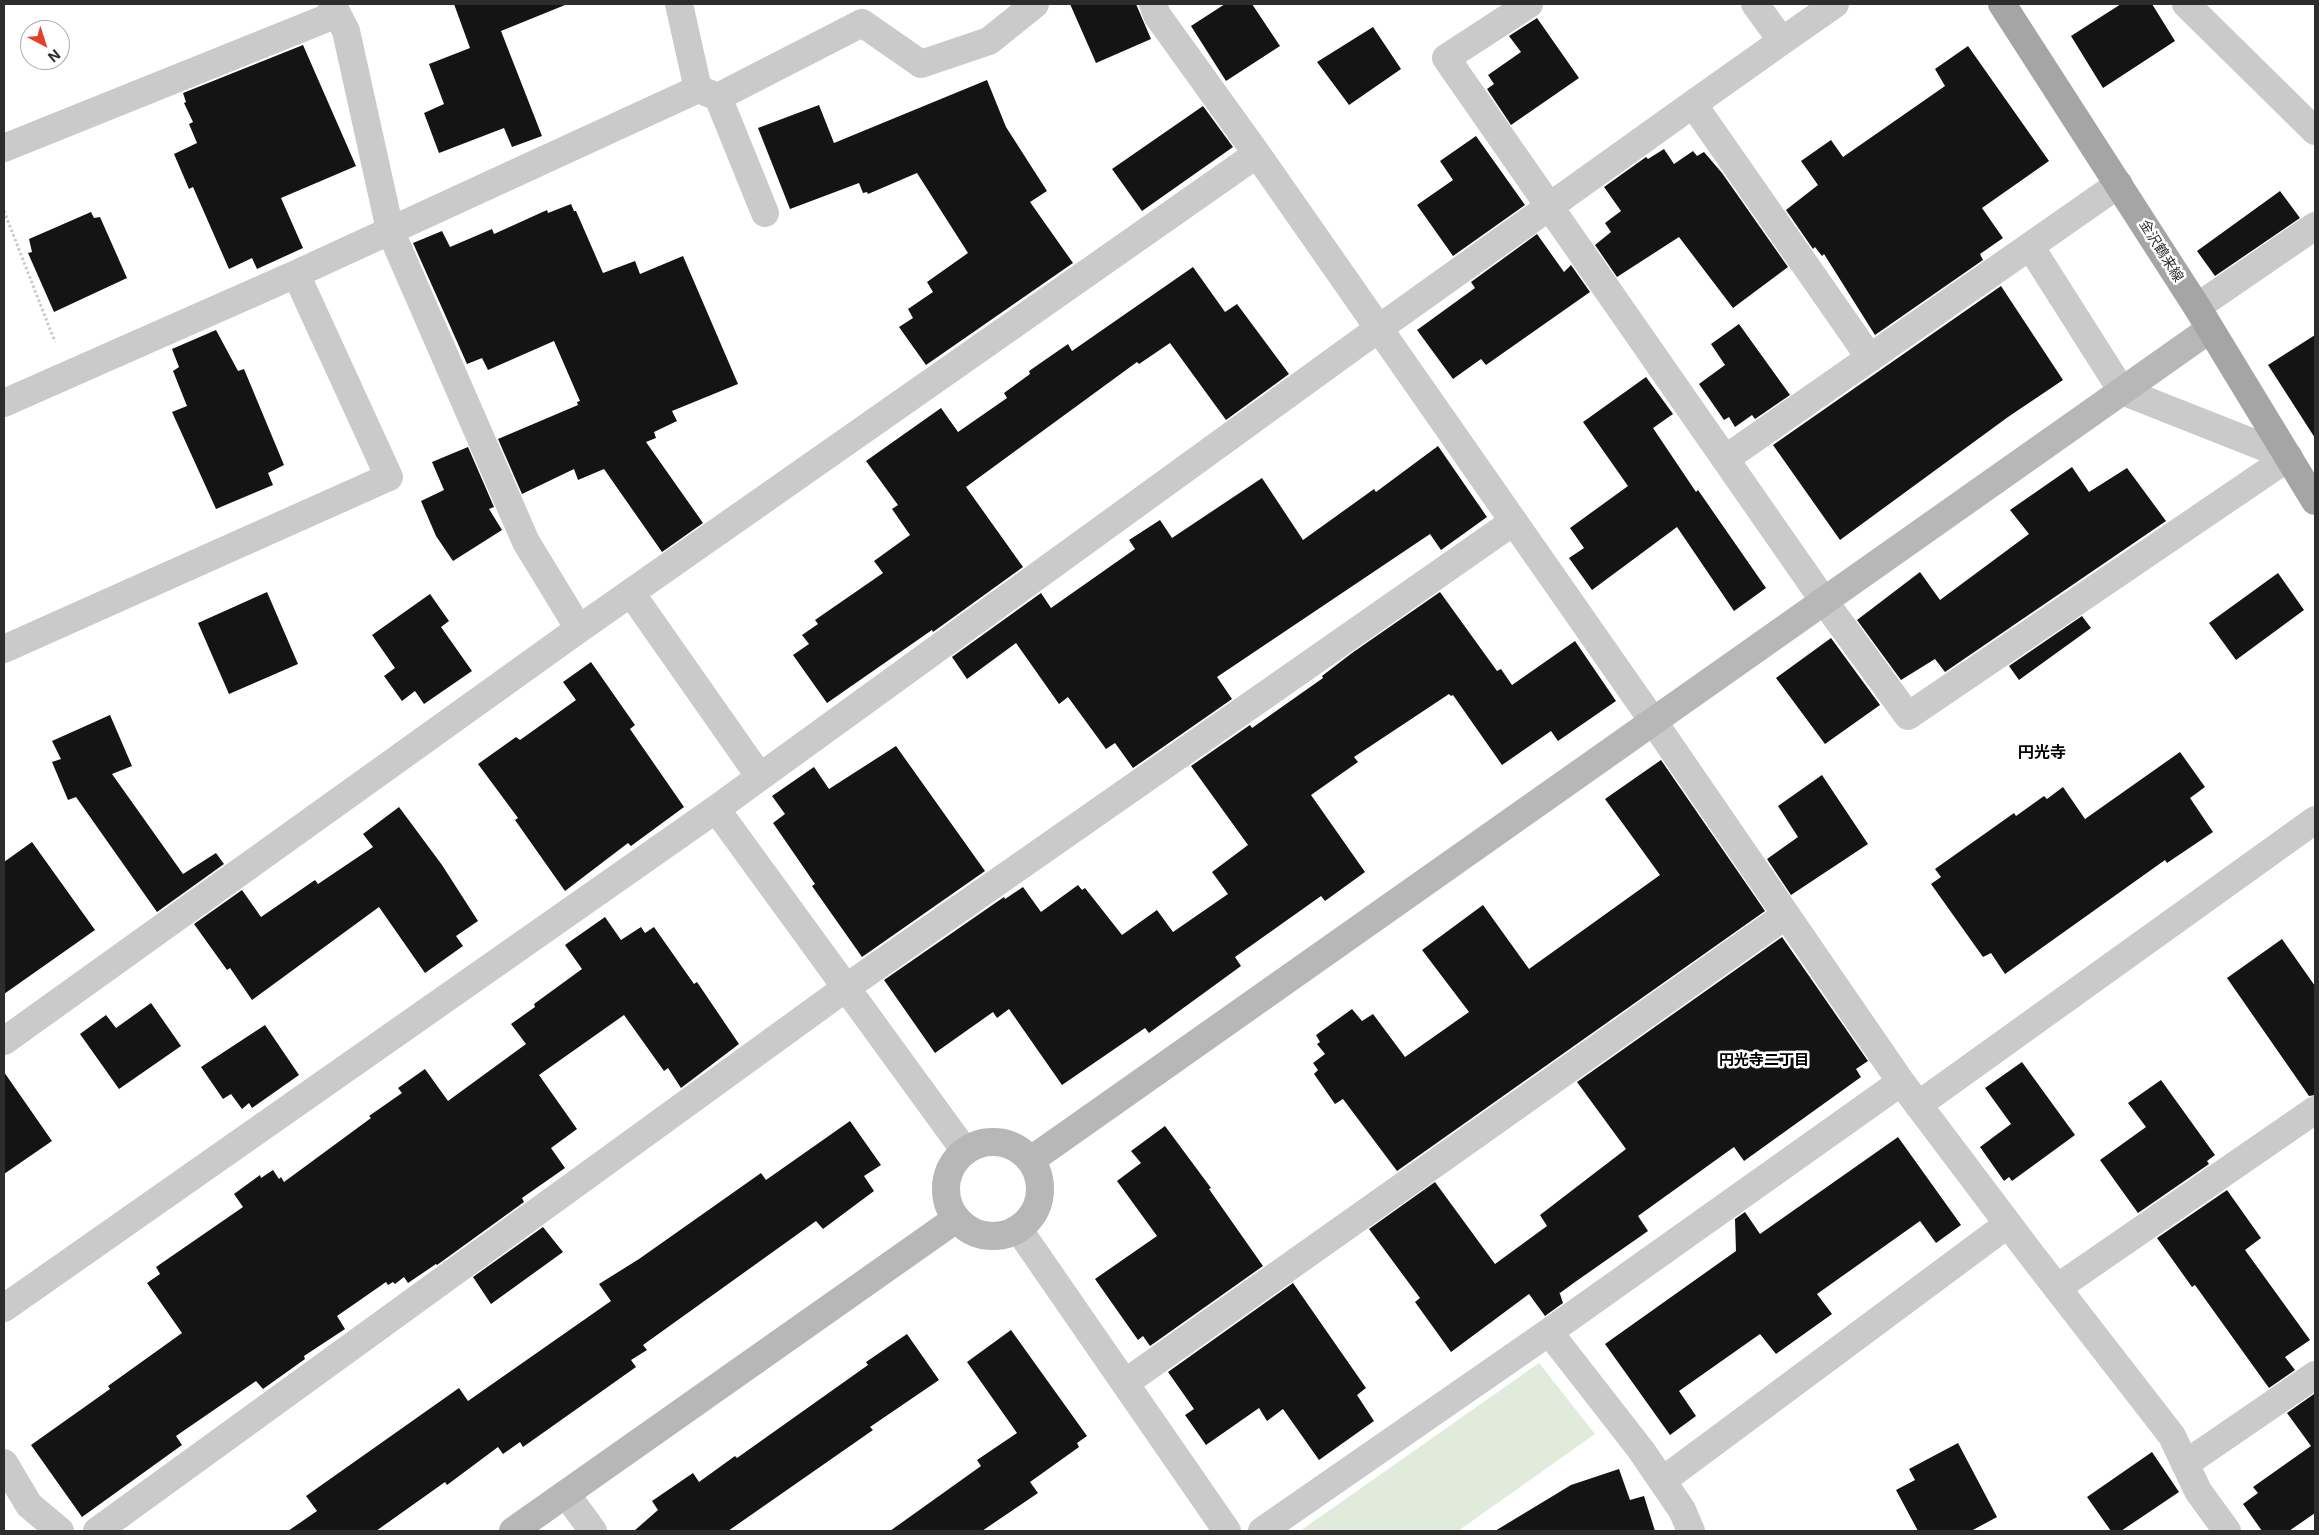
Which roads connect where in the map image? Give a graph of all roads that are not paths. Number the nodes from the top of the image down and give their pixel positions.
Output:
1 (679, 4) edge
2 (1035, 4) edge
3 (1529, 4) edge
4 (1755, 4) edge
5 (1836, 4) edge
6 (2002, 4) edge
7 (2186, 4) edge
8 (1161, 8) edge
9 (334, 9) edge
10 (1782, 41) junction
11 (708, 93) junction
12 (1694, 104) junction
13 (2315, 131) edge
14 (4, 148) edge
15 (1257, 154) junction
16 (2119, 184) junction
17 (1550, 207) junction
18 (766, 213) dead end
19 (2315, 226) edge
20 (390, 230) junction
21 (2030, 246) junction
22 (296, 274) junction
23 (2204, 318) junction
24 (1378, 329) junction
25 (1870, 358) junction
26 (2122, 391) junction
27 (4, 403) edge
28 (2289, 457) junction
29 (1725, 459) junction
30 (2315, 501) edge
31 (1513, 522) junction
32 (631, 593) junction
33 (1824, 601) junction
34 (579, 629) junction
35 (4, 649) edge
36 (1653, 721) junction
37 (760, 776) junction
38 (716, 808) junction
39 (2315, 820) edge
40 (1786, 914) junction
41 (847, 987) junction
42 (4, 1041) edge
43 (1901, 1082) junction
44 (1918, 1105) junction
45 (2315, 1110) edge
46 (965, 1151) junction
47 (1031, 1160) junction
48 (956, 1218) junction
49 (2008, 1224) junction
50 (1019, 1230) junction
51 (2057, 1288) junction
52 (4, 1308) edge
53 (1549, 1332) junction
54 (2315, 1375) edge
55 (1125, 1383) junction
56 (4, 1463) edge
57 (2185, 1464) junction
58 (1662, 1481) junction
59 (566, 1494) junction
60 (60, 1531) edge
61 (97, 1531) edge
62 (513, 1531) edge
63 (593, 1531) edge
64 (1226, 1531) edge
65 (1262, 1531) edge
66 (1691, 1531) edge
67 (2227, 1531) edge

1 - 11 street
2 - 11 street
3 - 17 street
4 - 10 street
5 - 10 street
6 - 16 main road, 金沢鶴来線
7 - 13 street
8 - 15 street
9 - 14 street
9 - 20 street
10 - 12 street
11 - 18 street
11 - 20 street
12 - 17 street
12 - 25 street
15 - 24 street
15 - 32 street
16 - 21 street
16 - 23 main road, 金沢鶴来線
17 - 24 street
17 - 29 street
19 - 23 street
20 - 22 street
20 - 34 street
21 - 25 street
21 - 26 street
22 - 27 street
22 - 35 street
23 - 26 street
23 - 28 main road, 金沢鶴来線
24 - 31 street
24 - 37 street
25 - 29 street
26 - 28 street
26 - 33 street
28 - 30 main road, 金沢鶴来線
28 - 33 street
29 - 33 street
31 - 36 street
31 - 41 street
32 - 34 street
32 - 37 street
33 - 36 street
34 - 42 street
36 - 40 street
36 - 47 street
37 - 38 street
38 - 41 street
38 - 52 street
39 - 44 street
40 - 43 street
40 - 55 street
41 - 46 street
41 - 61 street
43 - 44 street
43 - 53 street
44 - 49 street
45 - 51 street
46 - 47 street
46 - 48 street
47 - 50 street
48 - 50 street
48 - 59 street
49 - 51 street
49 - 58 street
50 - 55 street
51 - 57 street
53 - 58 street
53 - 65 street
54 - 57 street
55 - 64 street
56 - 60 street
57 - 67 street
58 - 66 street
59 - 62 street
59 - 63 street

